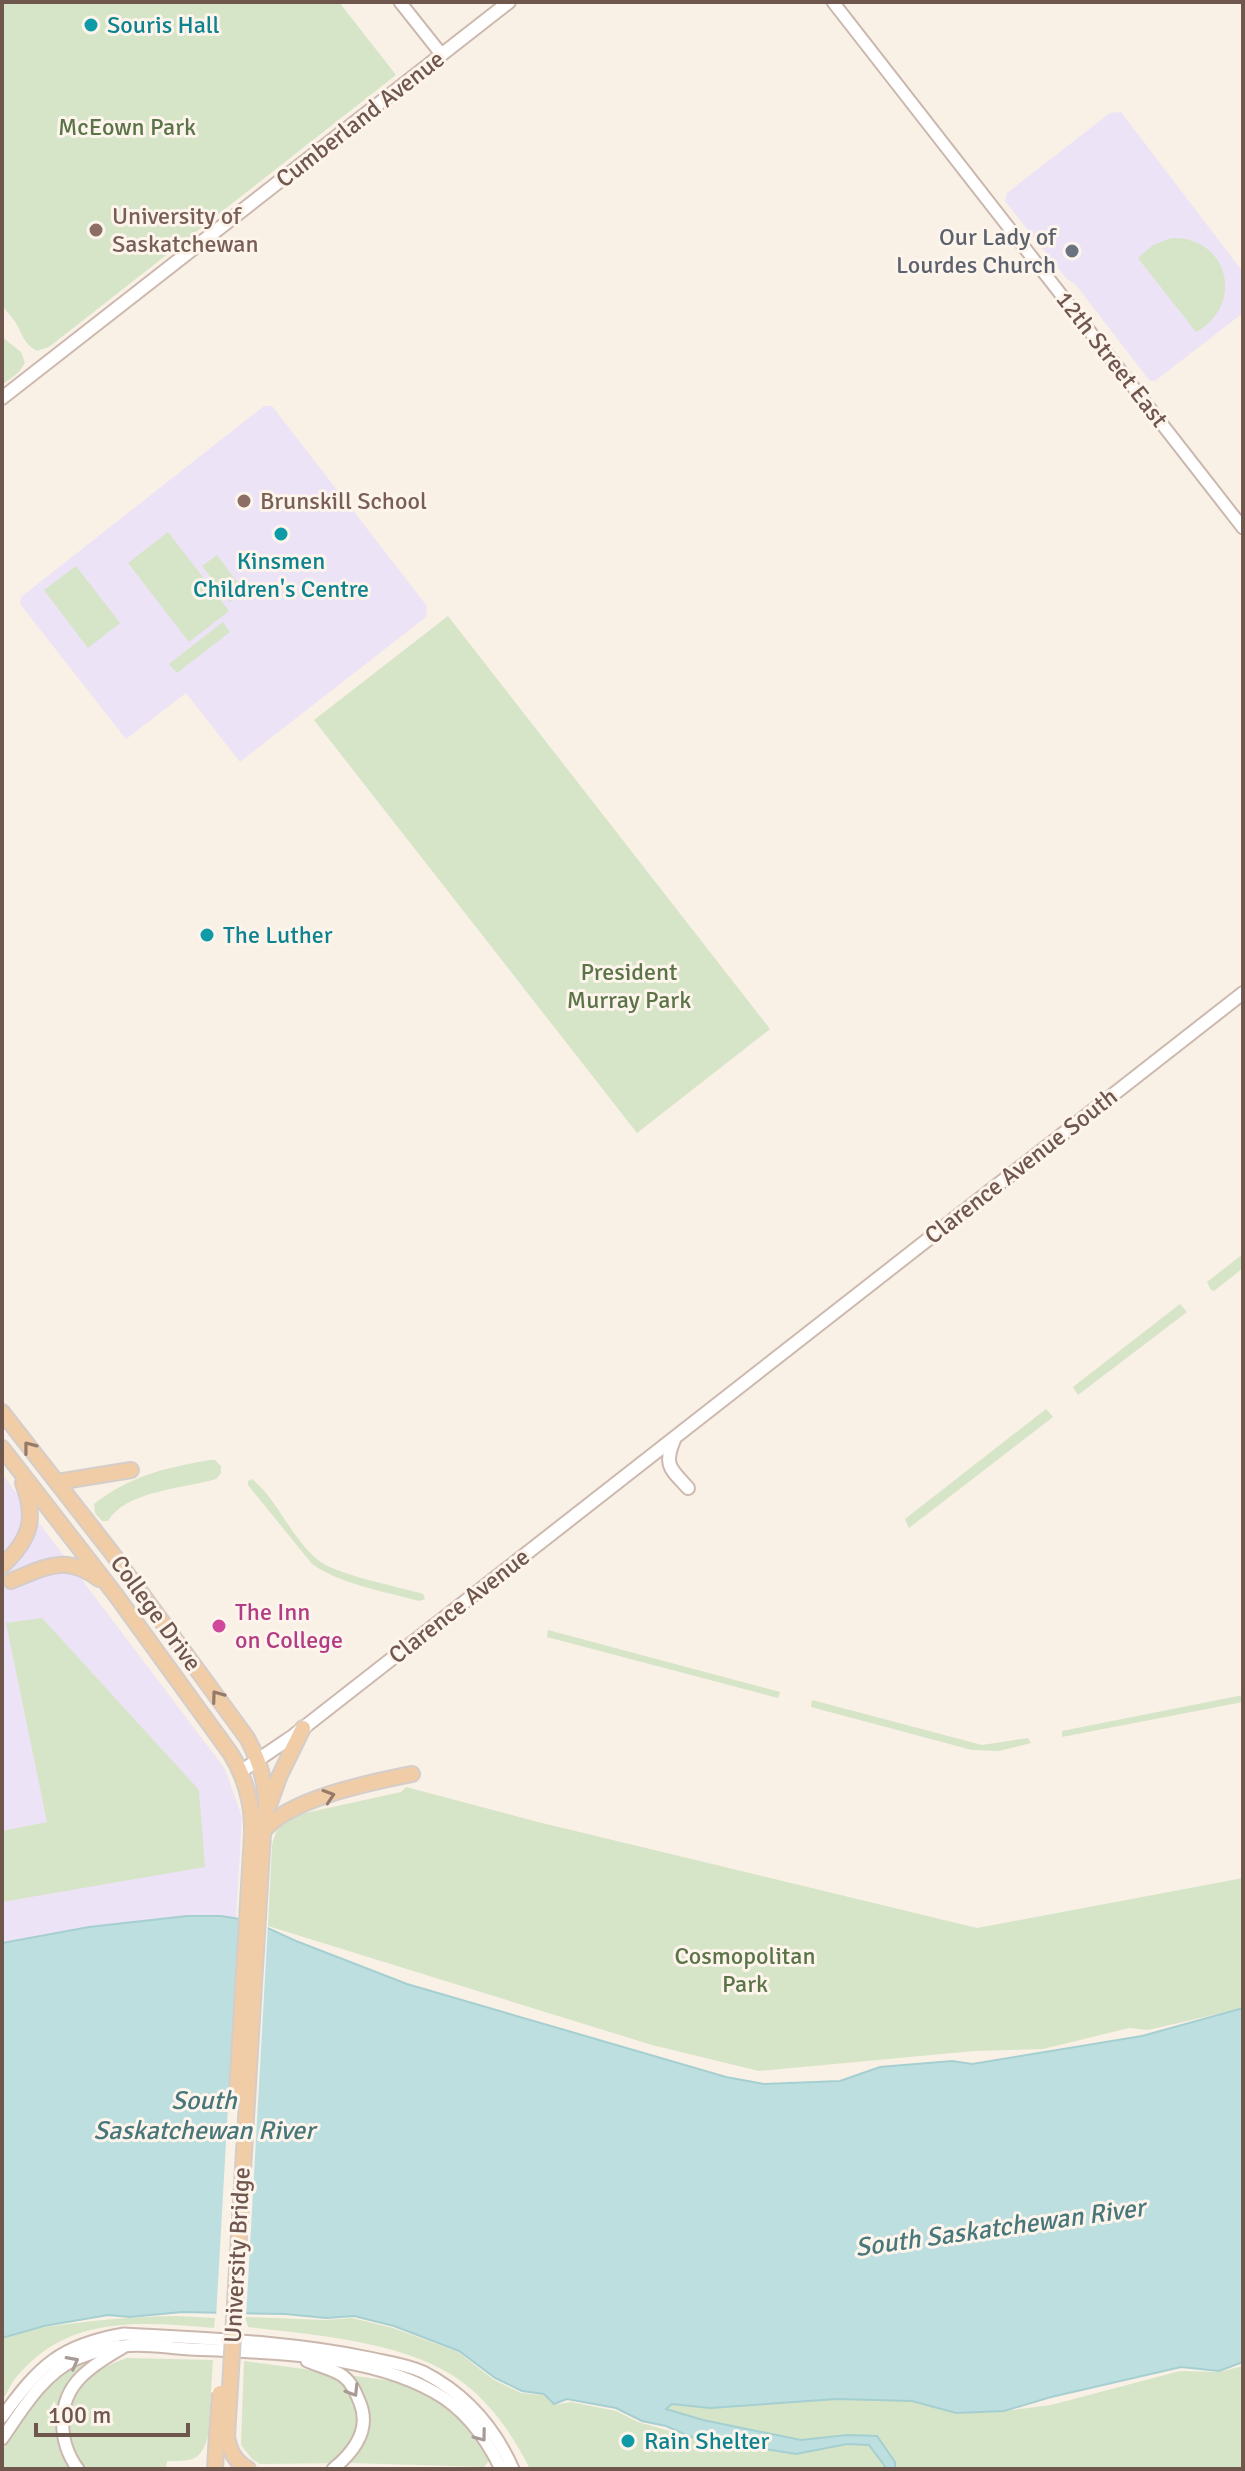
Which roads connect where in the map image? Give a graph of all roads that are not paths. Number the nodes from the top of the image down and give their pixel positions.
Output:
1 (400, 2) edge
2 (509, 2) edge
3 (833, 2) edge
4 (442, 55) junction
5 (2, 398) edge
6 (1243, 528) edge
7 (1243, 993) edge
8 (2, 1412) edge
9 (675, 1436) junction
10 (2, 1448) edge
11 (15, 1464) junction
12 (131, 1470) dead end
13 (57, 1482) junction
14 (688, 1488) dead end
15 (2, 1566) edge
16 (11, 1581) dead end
17 (115, 1594) junction
18 (303, 1728) junction
19 (259, 1761) junction
20 (240, 1772) junction
21 (412, 1774) dead end
22 (266, 1817) junction
23 (258, 1833) junction
24 (127, 2345) junction
25 (287, 2354) junction
26 (2, 2417) edge
27 (222, 2436) junction
28 (2, 2439) edge
29 (215, 2451) junction
30 (78, 2469) edge
31 (203, 2469) edge
32 (215, 2469) edge
33 (229, 2469) edge
34 (248, 2469) edge
35 (333, 2469) edge
36 (501, 2469) edge
37 (513, 2469) edge

1 - 4 street
2 - 4 main road, Cumberland Avenue
3 - 6 street, 12th Street East
4 - 5 main road, Cumberland Avenue
7 - 9 main road, Clarence Avenue South
13 -> 8 main road, College Drive
9 - 14 main road
9 - 18 main road, Clarence Avenue
10 - 11 main road, College Drive
11 - 15 main road
11 - 17 main road, College Drive
12 - 13 main road
19 -> 13 main road, College Drive
16 - 17 main road
17 - 20 main road, College Drive
18 - 19 main road, Clarence Avenue
18 - 22 main road
19 - 20 main road, Clarence Avenue
19 - 22 main road, College Drive
20 - 23 main road, College Drive
23 -> 21 main road
22 - 23 main road, College Drive
23 - 27 main road, University Bridge, bridge
24 - 25 street
28 -> 24 street
24 - 30 street
25 -> 35 street
25 -> 36 street
26 - 37 street
27 - 29 main road
27 - 33 main road
27 - 34 main road
29 - 31 main road
29 - 32 main road

